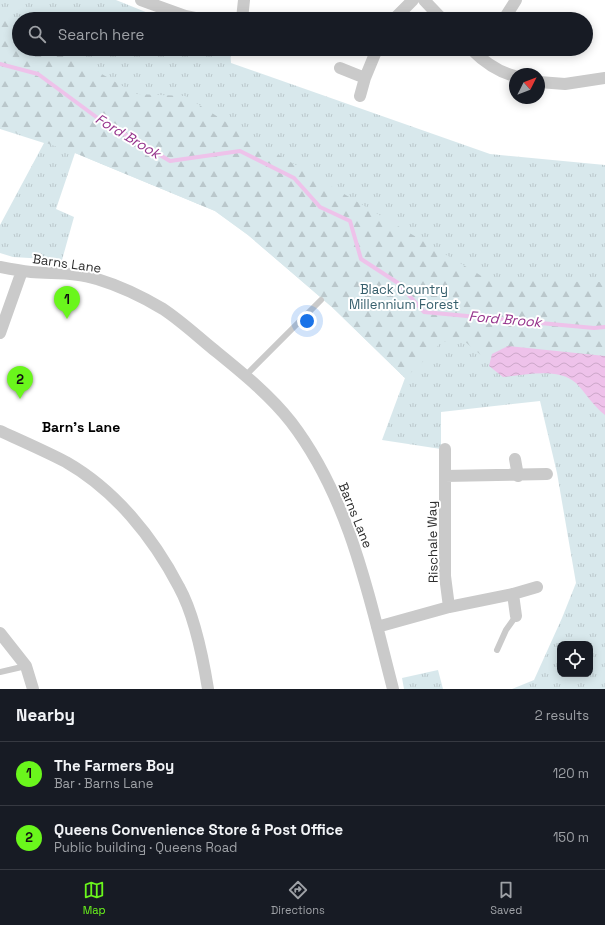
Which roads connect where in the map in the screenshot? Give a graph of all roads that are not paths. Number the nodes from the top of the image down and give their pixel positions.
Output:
1 (141, 0) edge
2 (244, 0) edge
3 (414, 0) edge
4 (424, 0) edge
5 (516, 0) edge
6 (174, 12) edge
7 (243, 12) edge
8 (401, 12) edge
9 (435, 12) edge
10 (508, 12) edge
11 (374, 56) edge
12 (480, 56) edge
13 (340, 68) dead end
14 (509, 75) edge
15 (365, 78) junction
16 (604, 81) edge
17 (545, 82) edge
18 (360, 96) dead end
19 (0, 267) edge
20 (22, 271) junction
21 (321, 300) dead end
22 (0, 333) edge
23 (245, 376) junction
24 (0, 431) edge
25 (445, 449) dead end
26 (515, 459) dead end
27 (547, 474) dead end
28 (445, 476) junction
29 (518, 476) junction
30 (537, 587) dead end
31 (513, 594) junction
32 (449, 607) junction
33 (516, 616) joint
34 (377, 627) junction
35 (0, 633) edge
36 (497, 650) dead end
37 (26, 666) junction
38 (0, 672) edge
39 (33, 689) edge
40 (208, 689) edge
41 (393, 689) edge

1 - 6 street
2 - 7 street
3 - 8 street
4 - 9 street
5 - 10 street
11 - 15 street
12 - 14 street
13 - 15 street
15 - 18 street
16 - 17 street
19 - 20 street, Barns Lane
20 - 22 street
20 - 23 street, Barns Lane
21 - 23 lane
23 - 34 street, Barns Lane
24 - 40 street
25 - 28 street, Rischale Way
26 - 29 street
27 - 29 street
28 - 29 street
28 - 32 street, Rischale Way
30 - 31 street
31 - 32 street
31 - 33 street
32 - 34 street
33 - 36 lane
34 - 41 street, Barns Lane
35 - 37 street
37 - 38 lane
37 - 39 street

